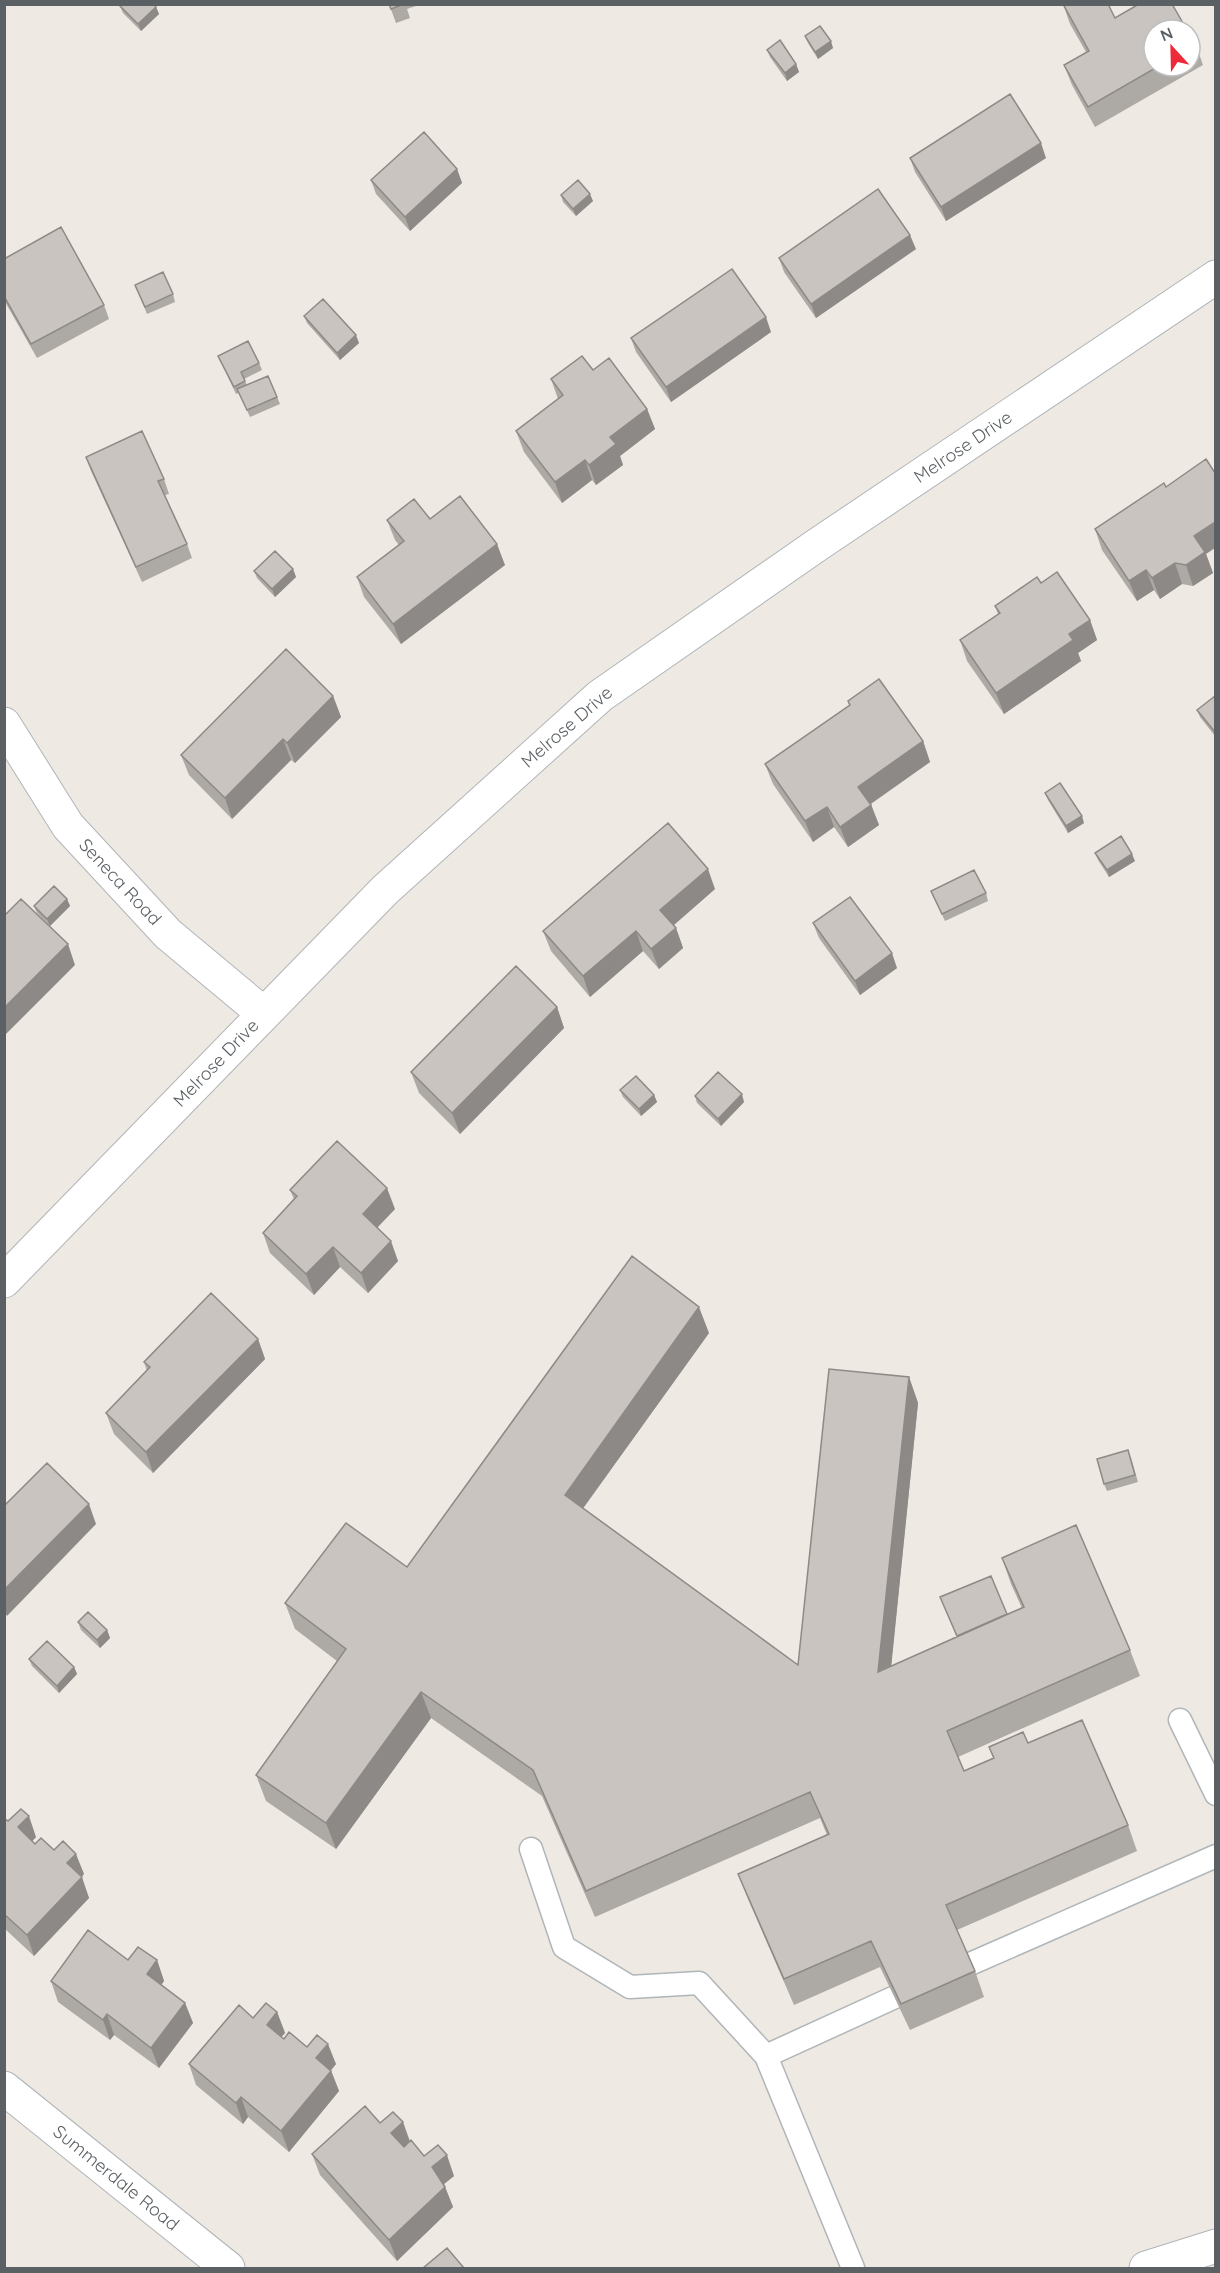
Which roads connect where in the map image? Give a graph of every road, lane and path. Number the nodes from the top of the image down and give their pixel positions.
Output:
1 (1215, 277) edge
2 (4, 724) edge
3 (264, 1014) junction
4 (4, 1281) edge
5 (1180, 1720) dead end
6 (1215, 1794) edge
7 (531, 1849) dead end
8 (1215, 1856) edge
9 (970, 1964) edge
10 (895, 1997) edge
11 (766, 2056) junction
12 (4, 2088) edge
13 (1215, 2246) edge
14 (228, 2268) edge
15 (853, 2268) edge
16 (1146, 2268) edge

1 - 3 street, Melrose Drive
2 - 3 street, Seneca Road
3 - 4 street, Melrose Drive
5 - 6 lane
7 - 11 lane
8 - 9 lane
10 - 11 lane
11 - 15 lane
12 - 14 street, Summerdale Road
13 - 16 street

